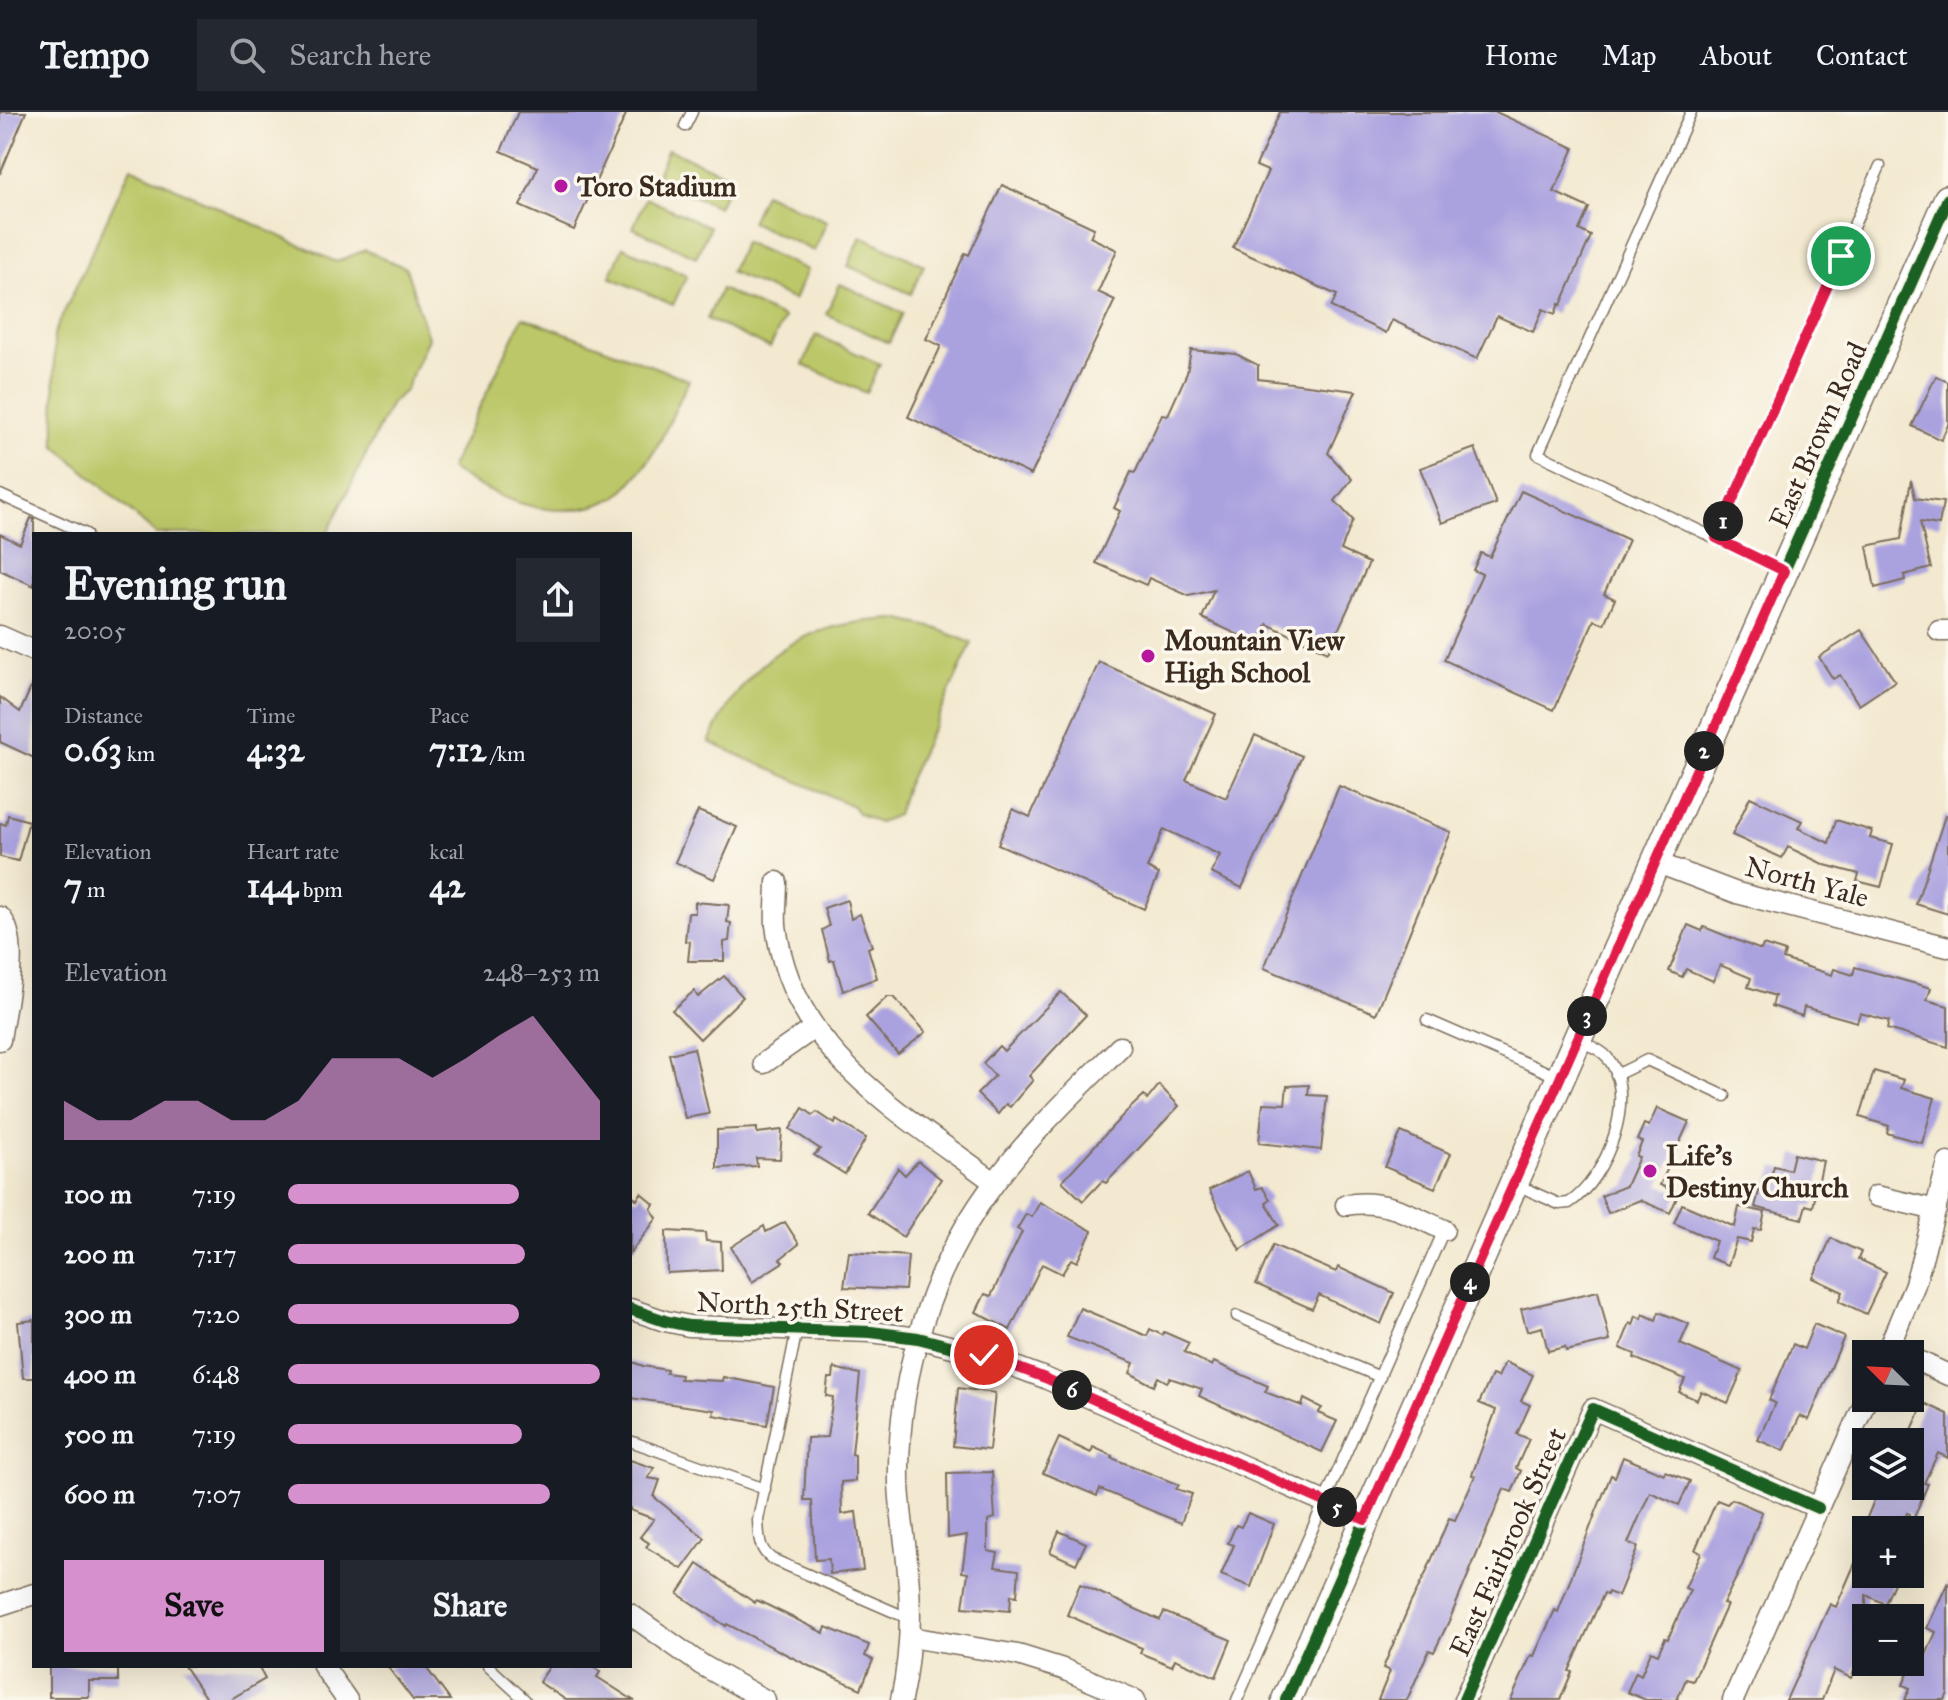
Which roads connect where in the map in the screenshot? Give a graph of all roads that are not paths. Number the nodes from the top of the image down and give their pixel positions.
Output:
1 (692, 112) edge
2 (1691, 112) edge
3 (685, 126) dead end
4 (1880, 166) dead end
5 (1948, 199) edge
6 (0, 495) edge
7 (82, 532) edge
8 (1716, 538) junction
9 (1784, 571) junction
10 (0, 636) edge
11 (32, 650) edge
12 (1655, 862) junction
13 (777, 882) dead end
14 (3, 920) edge
15 (1948, 947) edge
16 (1427, 1020) dead end
17 (814, 1028) junction
18 (1577, 1039) junction
19 (0, 1040) edge
20 (1120, 1047) dead end
21 (764, 1063) dead end
22 (1616, 1075) junction
23 (1560, 1078) junction
24 (1725, 1096) dead end
25 (1948, 1163) edge
26 (994, 1182) junction
27 (1513, 1183) junction
28 (1876, 1196) dead end
29 (1346, 1205) dead end
30 (1936, 1210) junction
31 (1444, 1230) joint
32 (632, 1310) edge
33 (1237, 1316) dead end
34 (797, 1329) junction
35 (918, 1338) junction
36 (1896, 1340) edge
37 (1924, 1364) edge
38 (1948, 1375) edge
39 (1380, 1377) junction
40 (1861, 1412) edge
41 (632, 1442) edge
42 (765, 1489) junction
43 (1325, 1502) junction
44 (1818, 1508) junction
45 (1365, 1520) junction
46 (32, 1595) edge
47 (0, 1605) edge
48 (632, 1615) edge
49 (910, 1628) junction
50 (324, 1668) edge
51 (490, 1668) edge
52 (336, 1696) edge
53 (525, 1700) edge
54 (765, 1700) edge
55 (901, 1700) edge
56 (1135, 1700) edge
57 (1237, 1700) edge
58 (1286, 1700) edge
59 (1464, 1700) edge
60 (1733, 1700) edge

1 - 3 lane
2 - 8 lane
4 - 8 lane
5 - 9 main road, East Brown Road
6 - 7 lane
8 - 9 lane
9 - 12 main road, East Brown Road
10 - 11 street
12 - 15 street, North Yale
12 - 18 main road, East Brown Road
13 - 17 street
14 - 19 street
16 - 23 lane
17 - 21 street
17 - 26 street
18 - 22 lane
18 - 23 main road, East Brown Road
20 - 26 street
22 - 24 lane
22 - 27 lane
23 - 27 main road, East Brown Road
25 - 30 street
26 - 35 street
27 - 45 main road, East Brown Road
28 - 30 street
29 - 31 street
30 - 36 street
31 - 39 lane
32 - 34 street, North 25th Street
33 - 39 lane
34 - 35 street, North 25th Street
34 - 42 lane
35 - 43 street, North 25th Street
35 - 49 street
37 - 38 street
39 - 43 lane
40 - 44 street
41 - 42 lane
42 - 49 lane
43 - 45 street, North 25th Street
43 - 57 lane
44 - 59 street, East Fairbrook Street
44 - 60 street
45 - 58 main road, East Brown Road
46 - 47 street
48 - 54 street
49 - 55 street
49 - 56 street
50 - 52 street
51 - 53 lane

